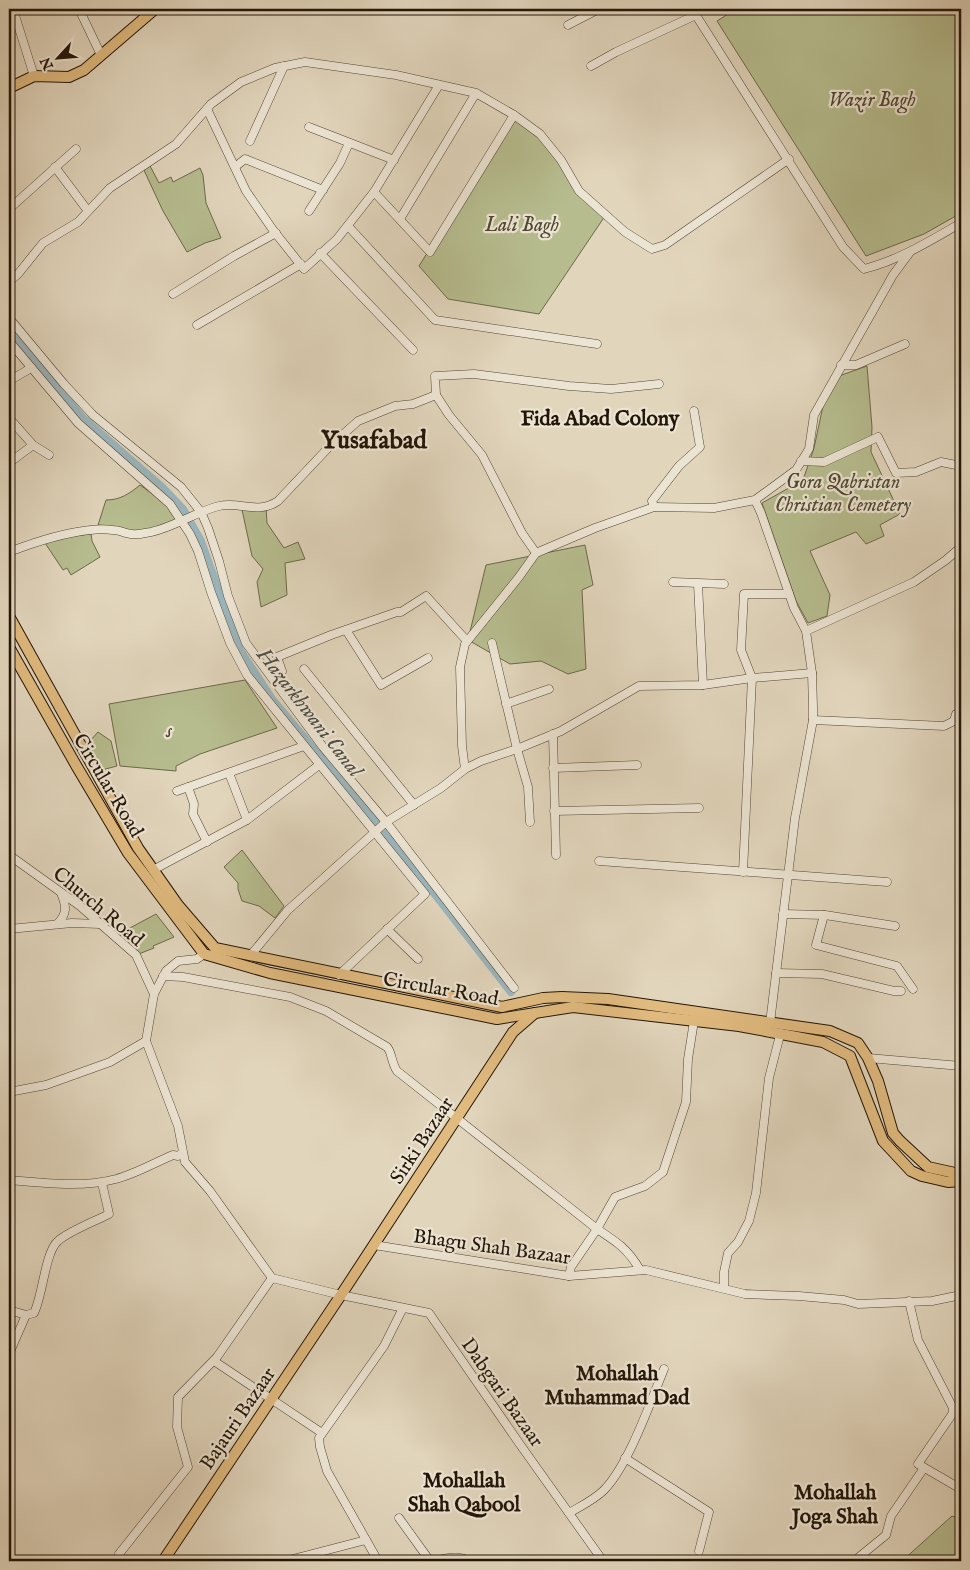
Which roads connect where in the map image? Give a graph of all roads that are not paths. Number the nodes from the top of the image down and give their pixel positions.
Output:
1 (13, 9) edge
2 (79, 9) edge
3 (155, 9) edge
4 (599, 9) edge
5 (694, 12) edge
6 (568, 25) dead end
7 (101, 55) junction
8 (284, 66) junction
9 (591, 66) dead end
10 (34, 76) junction
11 (439, 85) junction
12 (9, 88) edge
13 (476, 93) junction
14 (207, 109) junction
15 (514, 116) junction
16 (308, 128) dead end
17 (250, 141) dead end
18 (349, 143) junction
19 (76, 148) dead end
20 (788, 159) junction
21 (394, 160) junction
22 (55, 167) junction
23 (235, 167) junction
24 (322, 190) junction
25 (374, 192) junction
26 (9, 209) edge
27 (88, 211) junction
28 (309, 211) dead end
29 (400, 219) junction
30 (961, 223) edge
31 (348, 226) junction
32 (276, 233) junction
33 (910, 252) junction
34 (320, 253) junction
35 (301, 264) junction
36 (9, 282) edge
37 (172, 294) dead end
38 (9, 318) edge
39 (196, 325) dead end
40 (9, 342) edge
41 (597, 344) dead end
42 (905, 344) dead end
43 (413, 350) dead end
44 (841, 365) junction
45 (31, 368) junction
46 (9, 381) edge
47 (660, 384) dead end
48 (436, 395) junction
49 (694, 410) dead end
50 (9, 418) edge
51 (34, 445) junction
52 (49, 455) dead end
53 (802, 461) junction
54 (9, 463) edge
55 (961, 466) edge
56 (755, 500) junction
57 (654, 507) junction
58 (201, 512) junction
59 (182, 521) junction
60 (961, 547) edge
61 (9, 552) edge
62 (536, 553) junction
63 (673, 582) dead end
64 (698, 584) junction
65 (724, 584) dead end
66 (789, 594) junction
67 (9, 616) edge
68 (346, 630) junction
69 (806, 631) junction
70 (467, 641) junction
71 (492, 643) dead end
72 (9, 647) edge
73 (428, 658) dead end
74 (304, 669) dead end
75 (812, 673) junction
76 (271, 676) junction
77 (752, 678) junction
78 (703, 685) junction
79 (550, 689) dead end
80 (506, 704) junction
81 (961, 714) edge
82 (813, 720) junction
83 (958, 721) edge
84 (552, 734) junction
85 (304, 746) junction
86 (516, 749) junction
87 (319, 765) junction
88 (636, 765) dead end
89 (553, 768) junction
90 (465, 769) junction
91 (228, 773) junction
92 (188, 787) junction
93 (177, 791) dead end
94 (414, 805) junction
95 (699, 808) dead end
96 (554, 811) junction
97 (247, 820) junction
98 (386, 822) junction
99 (530, 822) dead end
100 (375, 832) junction
101 (207, 842) junction
102 (9, 855) edge
103 (556, 855) dead end
104 (599, 861) dead end
105 (153, 870) junction
106 (743, 872) junction
107 (788, 876) junction
108 (887, 882) dead end
109 (61, 893) junction
110 (783, 914) junction
111 (824, 915) junction
112 (57, 924) junction
113 (100, 924) junction
114 (895, 926) dead end
115 (9, 929) edge
116 (387, 929) junction
117 (215, 948) junction
118 (204, 954) junction
119 (250, 956) junction
120 (418, 959) dead end
121 (776, 973) junction
122 (339, 975) junction
123 (163, 976) junction
124 (514, 988) dead end
125 (914, 989) dead end
126 (901, 991) dead end
127 (154, 994) junction
128 (608, 999) junction
129 (533, 1001) junction
130 (537, 1011) junction
131 (606, 1011) junction
132 (503, 1012) junction
133 (694, 1021) junction
134 (770, 1023) junction
135 (780, 1035) junction
136 (146, 1041) junction
137 (868, 1058) junction
138 (961, 1066) edge
139 (9, 1092) edge
140 (456, 1118) junction
141 (893, 1133) junction
142 (883, 1141) junction
143 (182, 1153) junction
144 (961, 1172) edge
145 (9, 1180) edge
146 (961, 1181) edge
147 (102, 1182) junction
148 (597, 1229) junction
149 (374, 1244) junction
150 (640, 1270) junction
151 (569, 1276) junction
152 (272, 1278) junction
153 (724, 1288) junction
154 (341, 1295) junction
155 (961, 1295) edge
156 (909, 1301) junction
157 (403, 1308) junction
158 (9, 1310) edge
159 (26, 1315) junction
160 (9, 1354) edge
161 (214, 1361) junction
162 (664, 1369) dead end
163 (271, 1400) junction
164 (322, 1432) junction
165 (626, 1458) junction
166 (921, 1466) junction
167 (961, 1489) edge
168 (569, 1513) junction
169 (399, 1518) dead end
170 (366, 1540) junction
171 (699, 1551) dead end
172 (119, 1554) dead end
173 (163, 1561) edge
174 (285, 1561) edge
175 (378, 1561) edge
176 (430, 1561) edge
177 (434, 1561) edge
178 (469, 1561) edge
179 (603, 1561) edge
180 (860, 1561) edge

1 - 10 street
2 - 7 street
3 - 7 main road
4 - 6 street
5 - 9 street
5 - 20 street
7 - 10 main road
8 - 11 street
8 - 14 street
8 - 17 street
10 - 12 main road
11 - 13 street
11 - 21 street
13 - 15 street
13 - 29 street
14 - 23 street
14 - 27 street
15 - 20 street
15 - 29 street
16 - 18 street
18 - 21 street
18 - 24 street
19 - 22 street
20 - 33 street
21 - 25 street
22 - 26 street
22 - 27 street
23 - 24 street
23 - 32 street
24 - 28 street
25 - 29 street
25 - 31 street
27 - 36 street
30 - 33 street
31 - 34 street
31 - 41 street
32 - 35 street
32 - 37 street
33 - 44 street
34 - 35 street
34 - 43 street
35 - 39 street
38 - 58 street
40 - 45 street
42 - 44 street
44 - 53 street
45 - 46 street
45 - 59 street
47 - 48 street
48 - 58 street
48 - 62 street
49 - 57 street
50 - 51 street
51 - 52 street
51 - 54 street
53 - 55 street
53 - 56 street
56 - 57 street
56 - 66 street
57 - 62 street
58 - 59 street
58 - 76 street
59 - 61 street
59 - 85 street
60 - 69 street
62 - 70 street
63 - 64 street
64 - 65 street
64 - 78 street
66 - 69 street
66 - 77 street
67 - 105 main road
68 - 70 street
68 - 73 street
68 - 76 street
69 - 75 street
70 - 90 street
71 - 80 street
72 - 118 main road, Circular Road
74 - 94 street
75 - 77 street
75 - 82 street
76 - 98 street
77 - 78 street
77 - 106 street
78 - 84 street
79 - 80 street
80 - 86 street
81 - 83 street
82 - 83 street
82 - 107 street
84 - 86 street
84 - 89 street
85 - 87 street
85 - 91 street
86 - 90 street
86 - 99 street
87 - 97 street
87 - 100 street
88 - 89 street
89 - 96 street
90 - 94 street
91 - 92 street
91 - 97 street
92 - 93 street
92 - 101 street
94 - 98 street
95 - 96 street
96 - 103 street
97 - 101 street
98 - 100 street
98 - 124 street
100 - 116 street
100 - 119 street
101 - 105 street
102 - 109 street, Church Road
104 - 106 street
105 - 117 main road
106 - 107 street
107 - 108 street
107 - 110 street
109 - 112 street
109 - 113 street, Church Road
110 - 111 street
110 - 121 street
111 - 114 street
111 - 125 street
112 - 113 street
112 - 115 street
113 - 127 street, Church Road
116 - 120 street
116 - 122 street
117 - 118 main road
117 - 119 main road
118 - 123 street
118 - 132 main road, Circular Road
119 - 122 main road
121 - 126 street
121 - 134 street
122 - 132 main road
123 - 127 street
123 - 140 street
127 - 136 street
128 - 129 main road
128 - 131 main road
128 - 134 main road
129 - 130 main road
129 - 132 main road
130 - 131 main road, Circular Road
130 - 132 main road, Circular Road
130 - 140 main road, Sirki Bazaar
131 - 133 main road, Circular Road
133 - 135 main road, Circular Road
133 - 148 street
134 - 137 main road
135 - 142 main road, Circular Road
135 - 153 street
136 - 139 street
136 - 143 street
137 - 138 street
137 - 141 main road
140 - 148 street
140 - 149 main road, Sirki Bazaar
141 - 142 main road
141 - 144 main road
142 - 146 main road, Circular Road
143 - 147 street
143 - 152 street
145 - 147 street
147 - 159 street
148 - 150 street
148 - 151 street
149 - 151 street, Bhagu Shah Bazaar
149 - 154 main road, Sirki Bazaar
150 - 151 street, Bhagu Shah Bazaar
150 - 153 street, Bhagu Shah Bazaar
152 - 154 street, Dabgari Bazaar
152 - 161 street
153 - 156 street, Bhagu Shah Bazaar
154 - 157 street, Dabgari Bazaar
154 - 163 main road, Bajauri Bazaar
155 - 156 street, Bhagu Shah Bazaar
156 - 166 street
157 - 164 street
157 - 168 street, Dabgari Bazaar
158 - 159 street
159 - 160 street
161 - 163 street
161 - 172 street
162 - 165 street
163 - 164 street
163 - 173 main road, Bajauri Bazaar
164 - 170 street
165 - 168 street
165 - 171 street
166 - 167 street
166 - 180 street
168 - 179 street, Dabgari Bazaar
169 - 176 street
170 - 174 street
170 - 175 street
177 - 178 street

